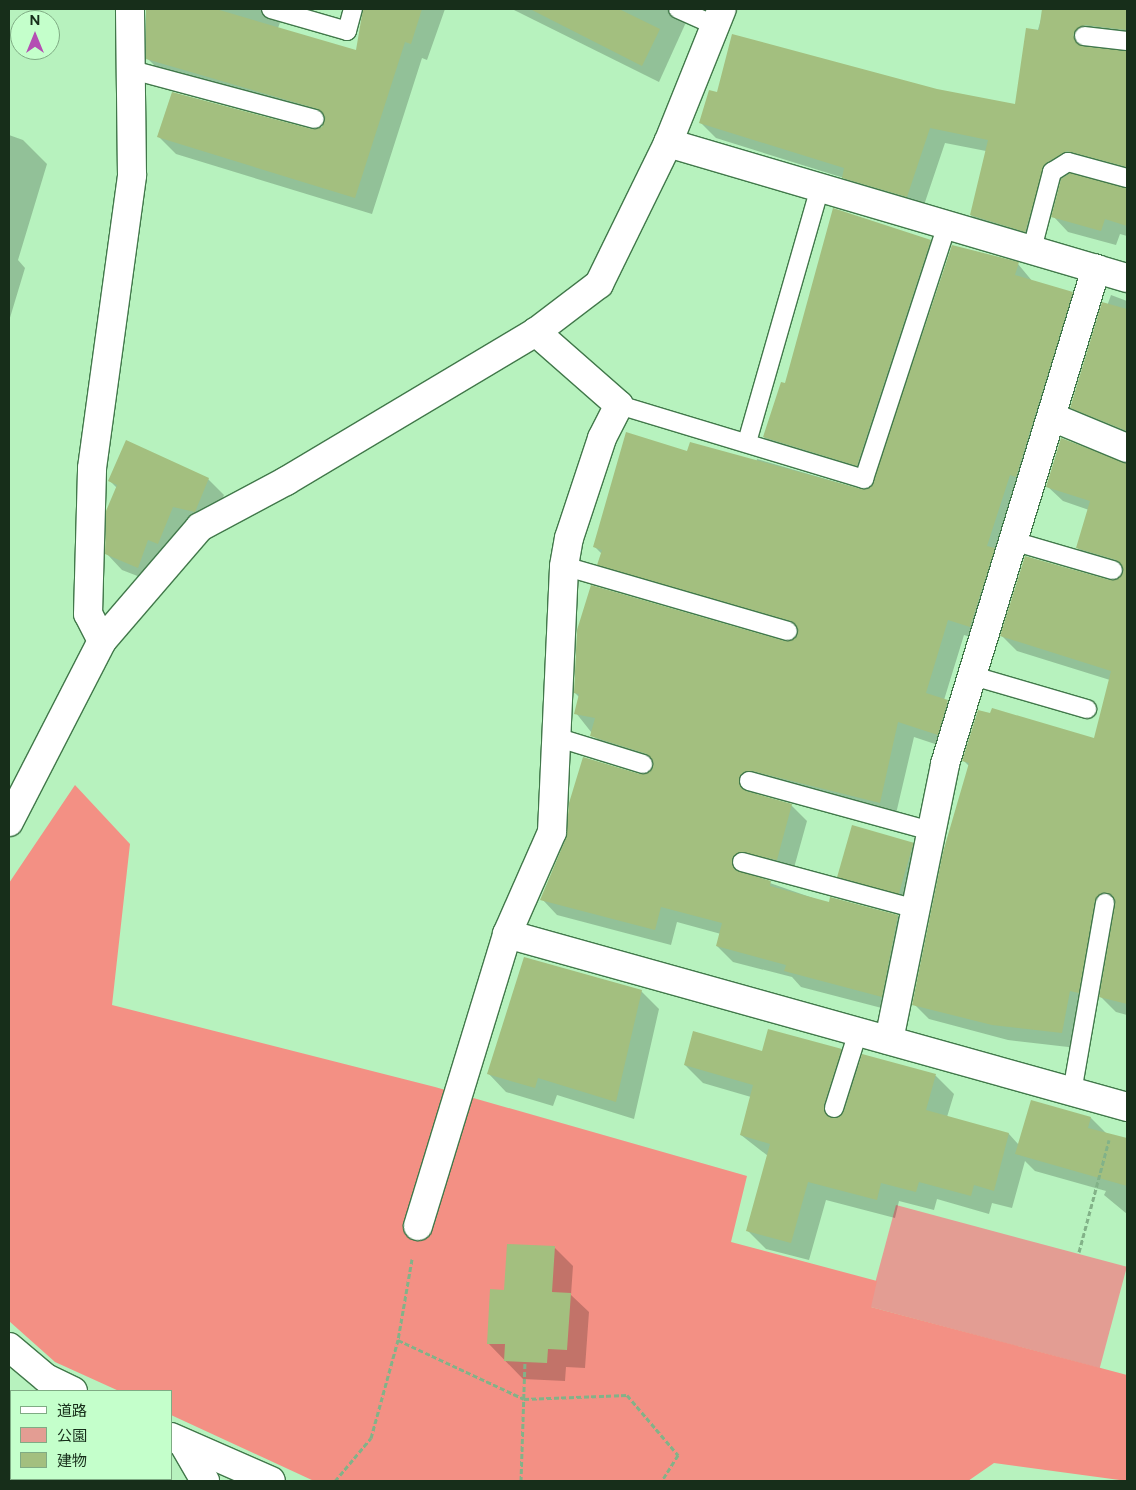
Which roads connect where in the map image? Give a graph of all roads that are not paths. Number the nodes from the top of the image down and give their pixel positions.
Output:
1 (130, 9) edge
2 (271, 9) edge
3 (353, 9) edge
4 (678, 9) edge
5 (719, 17) edge
6 (1084, 36) dead end
7 (1127, 41) edge
8 (132, 70) junction
9 (315, 119) dead end
10 (668, 143) junction
11 (1127, 178) edge
12 (820, 188) junction
13 (947, 225) junction
14 (1032, 249) junction
15 (1096, 268) junction
16 (1127, 278) edge
17 (536, 332) junction
18 (619, 406) junction
19 (1052, 417) junction
20 (747, 442) junction
21 (1127, 448) edge
22 (1013, 541) junction
23 (564, 566) junction
24 (1113, 570) dead end
25 (788, 632) dead end
26 (102, 641) junction
27 (970, 675) junction
28 (1087, 709) dead end
29 (559, 738) junction
30 (643, 764) dead end
31 (749, 781) dead end
32 (9, 822) edge
33 (931, 831) junction
34 (742, 862) dead end
35 (1105, 903) dead end
36 (916, 910) junction
37 (507, 934) junction
38 (858, 1032) junction
39 (889, 1040) junction
40 (1072, 1092) junction
41 (1123, 1106) edge
42 (834, 1108) dead end
43 (418, 1226) road end
44 (9, 1347) edge
45 (72, 1390) edge
46 (177, 1440) edge
47 (205, 1481) edge
48 (271, 1481) edge

1 - 8 street
2 - 3 lane
4 - 5 lane
5 - 10 street
6 - 7 lane
8 - 9 lane
8 - 26 street
10 - 12 street
10 - 17 street
11 - 14 lane
12 - 13 street
12 - 20 lane
13 - 14 street
13 - 20 lane
14 - 15 street
15 - 16 street
15 - 19 street
17 - 18 street
17 - 26 street
18 - 20 lane
18 - 23 street
19 - 21 street
19 - 22 street
22 - 24 lane
22 - 27 street
23 - 25 lane
23 - 29 street
26 - 32 street
27 - 28 lane
27 - 33 street
29 - 30 lane
29 - 37 street
31 - 33 lane
33 - 36 street
34 - 36 lane
35 - 40 lane
36 - 39 street
37 - 38 street
37 - 43 street
38 - 39 street
38 - 42 lane
39 - 40 street
40 - 41 street
44 - 45 street
46 - 47 street
46 - 48 street

